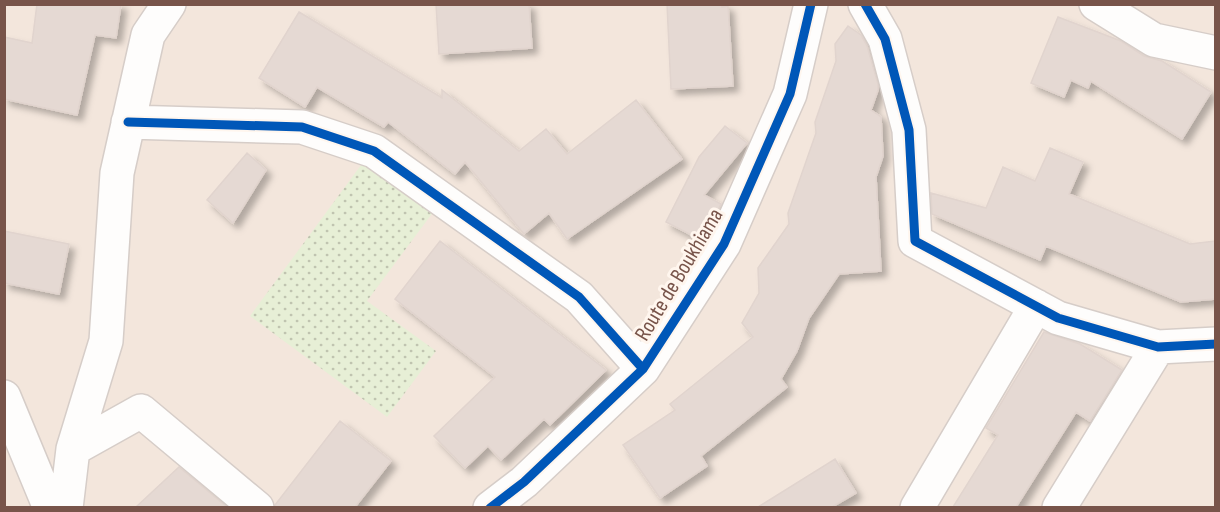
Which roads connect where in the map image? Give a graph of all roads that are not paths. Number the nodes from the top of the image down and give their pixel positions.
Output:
1 (169, 4) edge
2 (811, 4) edge
3 (865, 4) edge
4 (1096, 4) edge
5 (1215, 53) edge
6 (128, 122) junction
7 (1036, 306) junction
8 (1215, 344) edge
9 (1158, 347) junction
10 (643, 369) junction
11 (4, 397) edge
12 (73, 449) junction
13 (50, 507) edge
14 (66, 507) edge
15 (256, 507) edge
16 (490, 507) edge
17 (917, 507) edge
18 (1059, 507) edge

1 - 6 street
2 - 10 street, Route de Boukhiama
3 - 7 street
4 - 5 street
6 - 10 street
6 - 12 street
7 - 9 street
7 - 17 street
8 - 9 street
9 - 18 street
10 - 16 street, Route de Boukhiama
11 - 13 street
12 - 14 street
12 - 15 street

